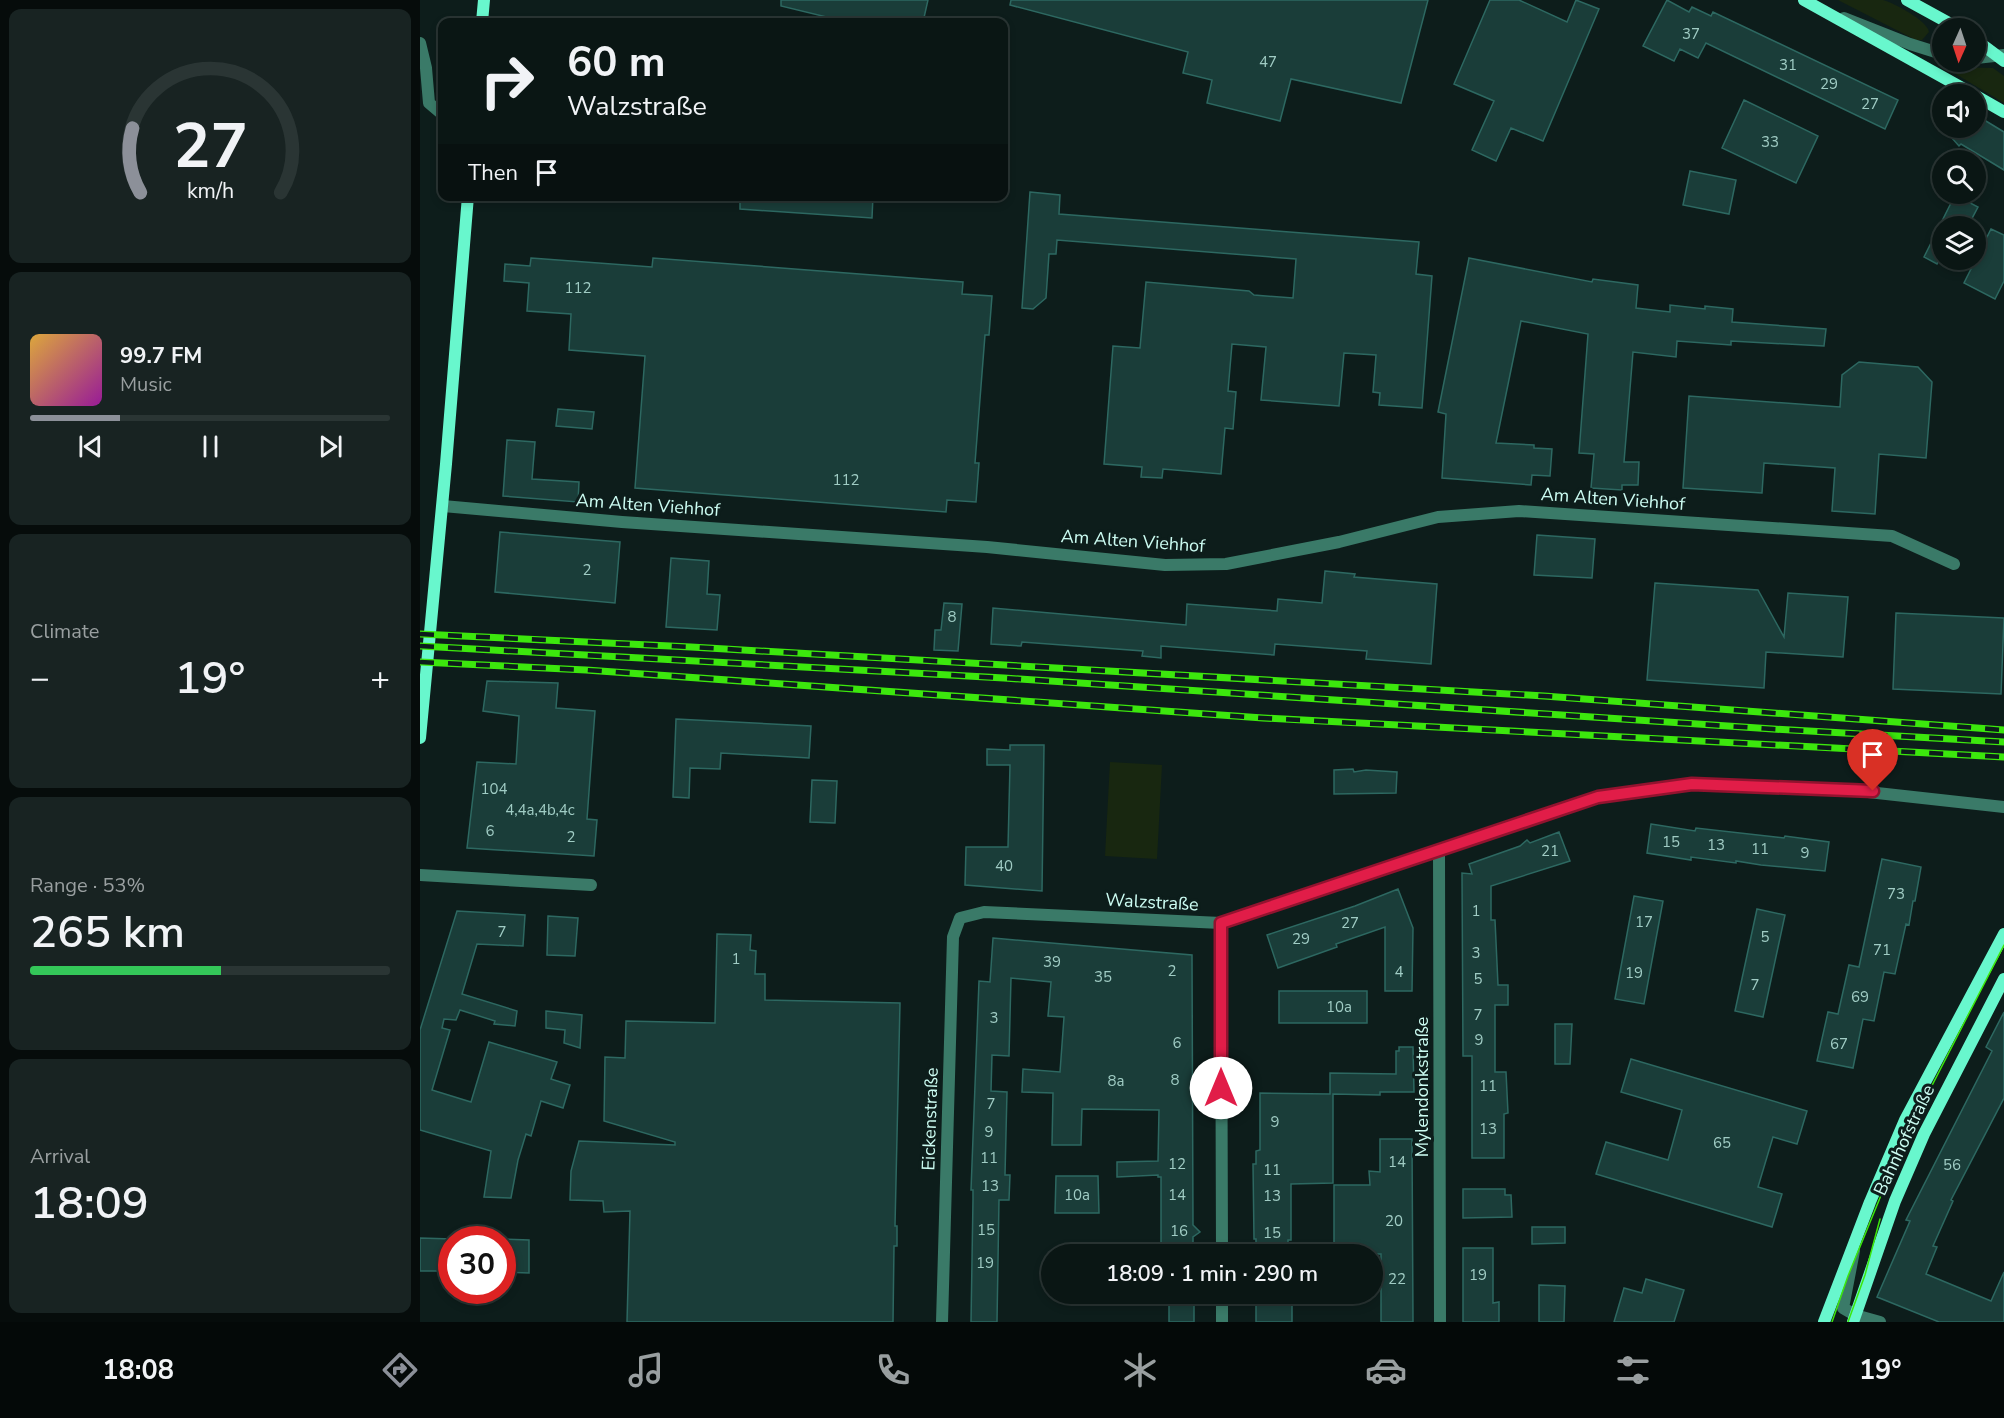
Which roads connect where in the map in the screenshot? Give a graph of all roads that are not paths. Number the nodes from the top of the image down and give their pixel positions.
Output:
1 (484, 0) edge
2 (1804, 0) edge
3 (1907, 0) edge
4 (1820, 8) junction
5 (482, 18) edge
6 (1940, 18) edge
7 (420, 43) edge
8 (1986, 47) edge
9 (1932, 51) edge
10 (1986, 58) edge
11 (2002, 58) edge
12 (1955, 84) edge
13 (1986, 102) edge
14 (438, 111) edge
15 (2004, 112) edge
16 (468, 201) edge
17 (443, 506) junction
18 (1954, 564) dead end
19 (420, 738) edge
20 (2004, 807) edge
21 (1439, 851) junction
22 (420, 875) edge
23 (591, 885) dead end
24 (960, 918) joint
25 (1221, 923) junction
26 (2004, 934) edge
27 (2004, 979) edge
28 (1855, 1240) junction
29 (1222, 1244) edge
30 (1222, 1304) edge
31 (1854, 1318) edge
32 (942, 1322) edge
33 (1222, 1322) edge
34 (1440, 1322) edge
35 (1824, 1322) edge
36 (1880, 1322) edge

1 - 5 main road
2 - 4 main road
3 - 6 main road
4 - 9 street
4 - 12 main road
7 - 14 street
8 - 11 main road
10 - 11 street
13 - 15 main road
16 - 17 main road
17 - 18 street, Am Alten Viehhof
17 - 19 main road
20 - 21 street, Walzstraße
21 - 25 street, Walzstraße
21 - 34 street, Mylendonkstraße
22 - 23 street
24 - 25 street, Walzstraße
24 - 32 street, Eickenstraße
25 - 29 street
26 - 28 main road, Bahnhofstraße
27 - 31 main road, Bahnhofstraße
28 - 31 street, Bahnhofstraße
28 - 35 main road, Bahnhofstraße
30 - 33 street
31 - 36 street

